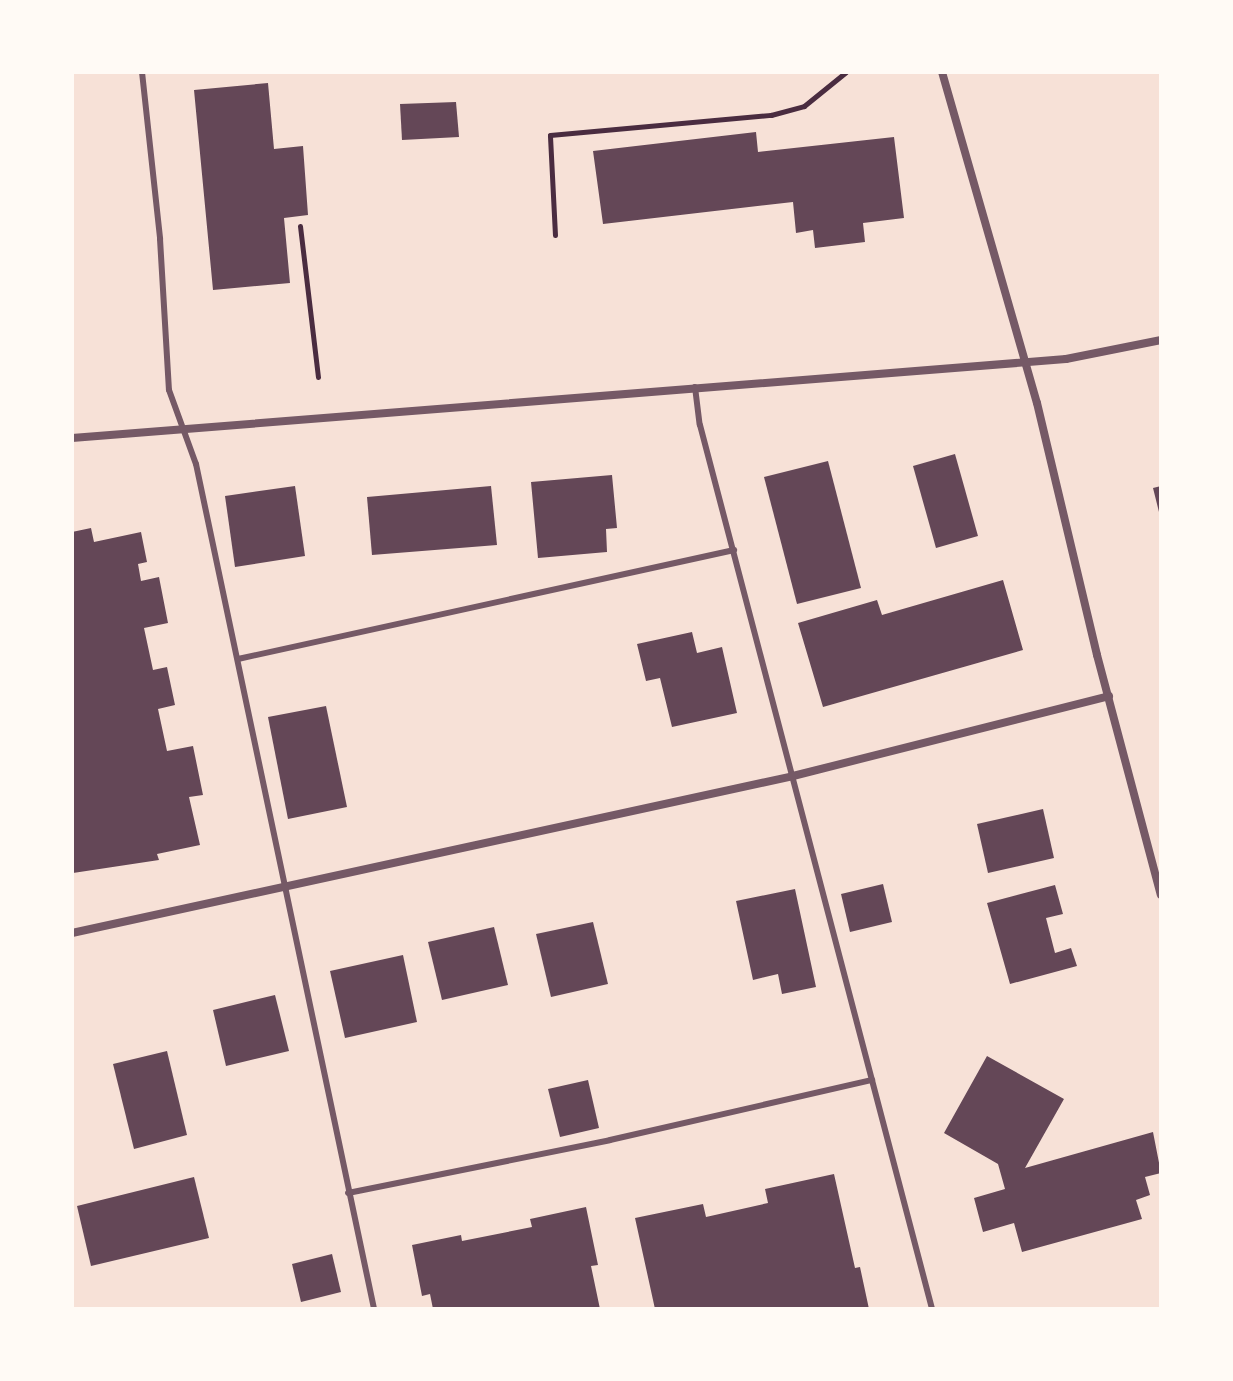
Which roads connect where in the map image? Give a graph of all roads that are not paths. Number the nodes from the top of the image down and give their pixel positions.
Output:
1 (142, 72) edge
2 (942, 72) edge
3 (1161, 340) edge
4 (1026, 361) junction
5 (695, 387) junction
6 (183, 429) junction
7 (72, 438) edge
8 (734, 550) junction
9 (238, 659) junction
10 (1109, 696) junction
11 (793, 776) junction
12 (284, 888) junction
13 (1161, 895) edge
14 (72, 933) edge
15 (872, 1080) junction
16 (348, 1193) junction
17 (374, 1309) edge
18 (932, 1309) edge

1 - 6 lane
2 - 4 street
3 - 4 street
4 - 5 street
4 - 10 street
5 - 6 street
5 - 8 lane
6 - 7 street
6 - 9 lane
8 - 9 lane
8 - 11 lane
9 - 12 lane
10 - 11 street
10 - 13 street
11 - 12 street
11 - 15 lane
12 - 14 street
12 - 16 lane
15 - 16 lane
15 - 18 lane
16 - 17 lane

